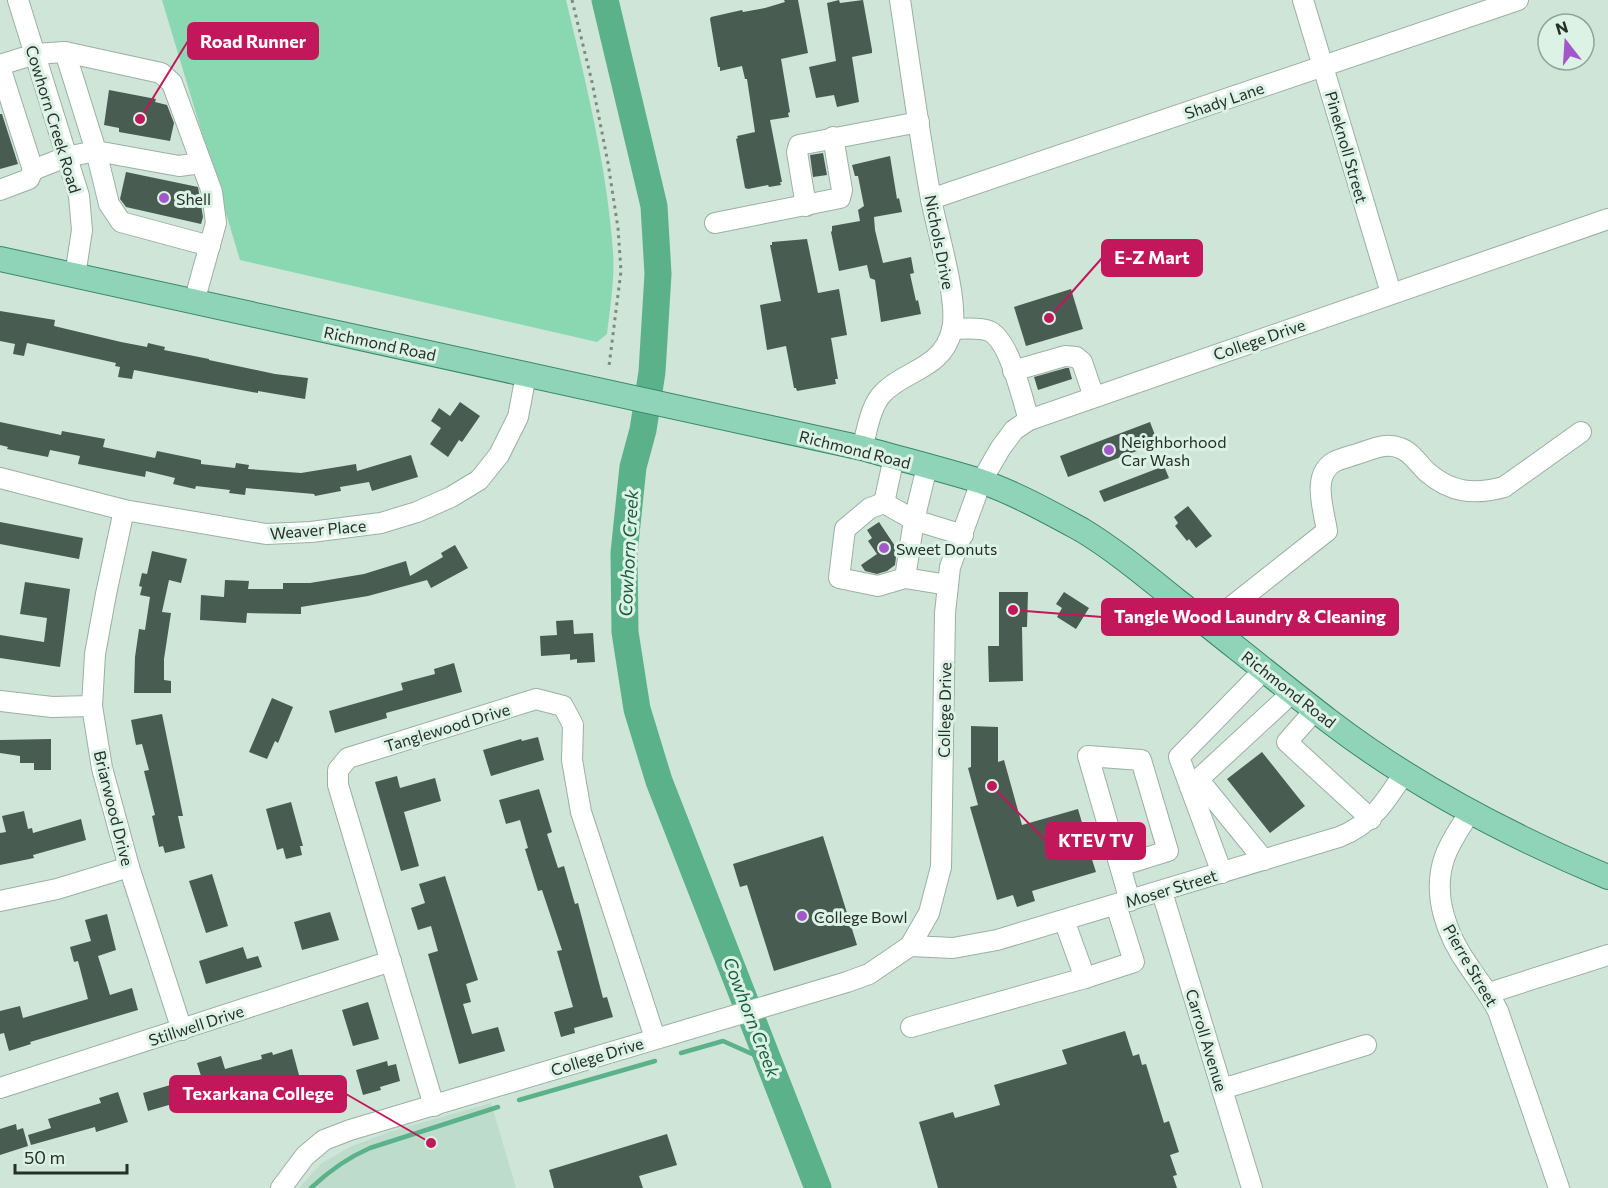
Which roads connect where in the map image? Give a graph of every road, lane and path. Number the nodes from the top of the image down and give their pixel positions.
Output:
1 (18, 0) edge
2 (572, 0) edge
3 (900, 0) edge
4 (1303, 0) edge
5 (1518, 0) edge
6 (65, 52) junction
7 (35, 54) junction
8 (0, 66) edge
9 (1324, 66) junction
10 (919, 122) junction
11 (833, 137) junction
12 (96, 151) junction
13 (66, 157) junction
14 (201, 163) junction
15 (33, 170) junction
16 (0, 190) edge
17 (931, 199) junction
18 (806, 206) junction
19 (1608, 219) edge
20 (715, 223) dead end
21 (210, 246) junction
22 (0, 259) edge
23 (75, 276) junction
24 (1391, 293) junction
25 (194, 302) junction
26 (952, 329) junction
27 (609, 366) dead end
28 (1013, 371) junction
29 (526, 375) junction
30 (1094, 397) junction
31 (1029, 420) junction
32 (1581, 432) dead end
33 (862, 448) junction
34 (894, 457) junction
35 (927, 466) junction
36 (0, 478) edge
37 (981, 482) junction
38 (884, 503) junction
39 (124, 510) junction
40 (914, 520) junction
41 (963, 535) junction
42 (905, 578) junction
43 (948, 585) junction
44 (1208, 625) junction
45 (1264, 670) junction
46 (1293, 692) junction
47 (0, 701) edge
48 (92, 706) junction
49 (1315, 710) junction
50 (1262, 722) junction
51 (1287, 742) junction
52 (1404, 773) junction
53 (1194, 783) junction
54 (1470, 812) junction
55 (1371, 819) junction
56 (1264, 860) junction
57 (1120, 866) junction
58 (129, 867) junction
59 (1222, 873) junction
60 (1608, 877) edge
61 (1162, 891) junction
62 (0, 901) edge
63 (1123, 903) junction
64 (1064, 920) junction
65 (910, 946) junction
66 (1608, 955) edge
67 (391, 962) junction
68 (1085, 978) junction
69 (1489, 993) junction
70 (911, 1027) dead end
71 (182, 1030) junction
72 (655, 1038) junction
73 (1366, 1045) dead end
74 (0, 1088) edge
75 (1222, 1089) junction
76 (434, 1106) junction
77 (281, 1188) edge
78 (1252, 1188) edge
79 (1559, 1188) edge

1 - 7 street, Cowhorn Creek Road
2 - 27 path
3 - 10 street, Nichols Drive
4 - 9 street, Pineknoll Street
5 - 9 street, Shady Lane
6 - 7 street
6 - 12 street
6 - 14 street
7 - 8 street
7 - 13 street, Cowhorn Creek Road
8 - 15 street
9 - 17 street, Shady Lane
9 - 24 street, Pineknoll Street
10 - 11 street
10 - 17 street, Nichols Drive
11 - 18 street
11 - 18 street
12 - 13 street
12 - 14 street
12 - 21 street
13 - 15 street
13 - 23 street, Cowhorn Creek Road
14 - 21 street
15 - 16 street
17 - 26 street, Nichols Drive
18 - 20 street
19 - 24 street, College Drive
21 - 25 street
22 - 23 main road, Richmond Road
23 - 25 main road, Richmond Road
24 - 30 street, College Drive
25 - 29 main road, Richmond Road
26 - 28 street
26 - 33 street, Nichols Drive
28 - 30 street
28 - 31 street
29 - 33 main road, Richmond Road
29 - 39 street, Weaver Place
30 - 31 street, College Drive
31 - 37 street, College Drive
32 - 44 street
33 - 34 main road, Richmond Road
34 - 35 main road, Richmond Road
34 - 38 street
35 - 37 main road, Richmond Road
35 - 40 street
36 - 39 street, Weaver Place
37 - 41 street, College Drive
37 - 44 main road, Richmond Road
38 - 40 street
38 - 42 street
39 - 48 street, Briarwood Drive
40 - 41 street
40 - 42 street
41 - 43 street, College Drive
42 - 43 street
43 - 65 street, College Drive
44 - 45 main road, Richmond Road
45 - 46 main road, Richmond Road
45 - 53 street
46 - 49 main road, Richmond Road
46 - 50 street
47 - 48 street
48 - 58 street, Briarwood Drive
49 - 51 street
49 - 52 main road, Richmond Road
50 - 51 street
50 - 53 street
51 - 55 street
52 - 54 main road, Richmond Road
52 - 55 street, Moser Street
53 - 56 street
53 - 59 street
54 - 60 main road, Richmond Road
54 - 69 street, Pierre Street
55 - 56 street, Moser Street
56 - 59 street, Moser Street
57 - 57 street
57 - 63 street
58 - 62 street
58 - 71 street, Briarwood Drive
59 - 61 street, Moser Street
61 - 63 street, Moser Street
61 - 75 street, Carroll Avenue
63 - 64 street, Moser Street
63 - 68 street
64 - 65 street, Moser Street
64 - 68 street
65 - 72 street, College Drive
66 - 69 street
67 - 71 street, Stillwell Drive
67 - 72 street, Tanglewood Drive
67 - 76 street, Tanglewood Drive
68 - 70 street
69 - 79 street, Pierre Street
71 - 74 street, Stillwell Drive
72 - 76 street, College Drive
73 - 75 street
75 - 78 street, Carroll Avenue
76 - 77 street, College Drive

